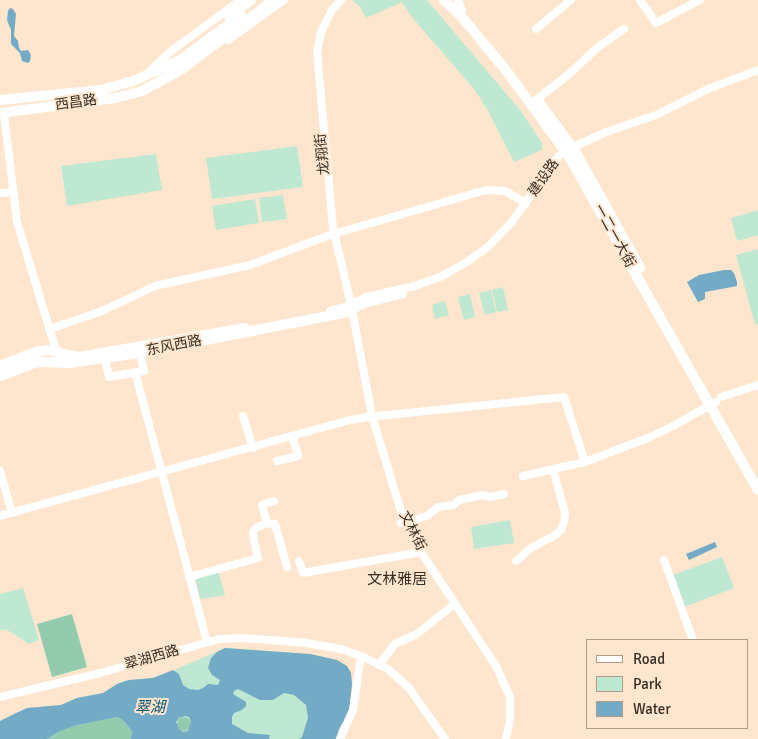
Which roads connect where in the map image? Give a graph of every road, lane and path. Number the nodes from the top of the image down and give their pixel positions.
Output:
1 (241, 0) edge
2 (251, 0) edge
3 (262, 0) edge
4 (274, 0) edge
5 (284, 0) edge
6 (336, 0) edge
7 (341, 0) edge
8 (444, 0) edge
9 (571, 0) edge
10 (640, 0) edge
11 (700, 0) edge
12 (458, 3) edge
13 (536, 29) dead end
14 (624, 29) dead end
15 (178, 62) junction
16 (758, 70) edge
17 (758, 75) edge
18 (145, 76) junction
19 (150, 87) junction
20 (0, 100) edge
21 (536, 100) junction
22 (2, 113) edge
23 (570, 151) junction
24 (14, 192) junction
25 (0, 193) edge
26 (526, 203) junction
27 (332, 234) junction
28 (350, 308) junction
29 (50, 329) junction
30 (140, 350) junction
31 (105, 356) junction
32 (58, 357) junction
33 (0, 366) edge
34 (135, 372) junction
35 (0, 376) edge
36 (758, 385) edge
37 (716, 401) junction
38 (243, 416) dead end
39 (370, 417) junction
40 (292, 436) junction
41 (253, 448) junction
42 (276, 461) dead end
43 (585, 462) junction
44 (553, 469) junction
45 (0, 471) edge
46 (161, 473) junction
47 (523, 476) dead end
48 (758, 478) edge
49 (758, 490) edge
50 (504, 494) dead end
51 (274, 501) dead end
52 (12, 513) junction
53 (0, 516) edge
54 (267, 523) junction
55 (403, 523) junction
56 (419, 552) junction
57 (664, 560) dead end
58 (516, 561) dead end
59 (299, 562) dead end
60 (287, 567) dead end
61 (189, 577) junction
62 (452, 606) junction
63 (693, 639) edge
64 (207, 642) junction
65 (361, 656) junction
66 (379, 665) junction
67 (0, 697) edge
68 (340, 739) edge
69 (445, 739) edge
70 (504, 739) edge

1 - 18 street
2 - 18 main road, 西昌路
3 - 15 main road, 西昌路
4 - 19 main road, 西昌路
5 - 19 street
6 - 27 street, 龙翔街
7 - 27 street, 龙翔街
8 - 23 main road, 一二一大街
9 - 13 street
10 - 11 street
12 - 21 main road, 一二一大街
14 - 21 street
15 - 18 main road, 西昌路
15 - 19 main road, 西昌路
16 - 23 street, 建设路
17 - 23 street, 建设路
18 - 20 main road, 西昌路
19 - 22 main road, 西昌路
21 - 23 main road, 一二一大街
22 - 24 street
23 - 26 street, 建设路
23 - 28 street, 建设路
23 - 37 main road, 一二一大街
24 - 25 street
24 - 29 street
26 - 27 street
26 - 28 street, 建设路
27 - 28 street, 龙翔街
27 - 29 street
28 - 30 main road, 东风西路
28 - 39 street, 文林街
29 - 32 street
30 - 31 main road, 东风西路
30 - 34 street
31 - 32 main road, 东风西路
31 - 34 street
32 - 33 main road, 东风西路
32 - 35 main road, 东风西路
34 - 46 street
36 - 37 street
37 - 43 street
37 - 48 main road, 一二一大街
37 - 49 main road, 一二一大街
38 - 41 street
39 - 40 street
39 - 43 street
39 - 55 street, 文林街
40 - 41 street
40 - 42 street
41 - 46 street
43 - 44 street
44 - 47 street
44 - 58 street
45 - 52 street
46 - 52 street
46 - 61 street
50 - 55 street
51 - 54 street
52 - 53 street
54 - 60 street
54 - 61 street
55 - 56 street, 文林街
56 - 59 street
56 - 62 street, 文林街
56 - 70 street, 文林街
57 - 63 street
61 - 64 street
62 - 66 street
62 - 70 street, 文林街
64 - 65 street, 翠湖西路
64 - 67 street, 翠湖西路
65 - 66 street, 翠湖西路
65 - 68 street
66 - 69 street, 翠湖西路

